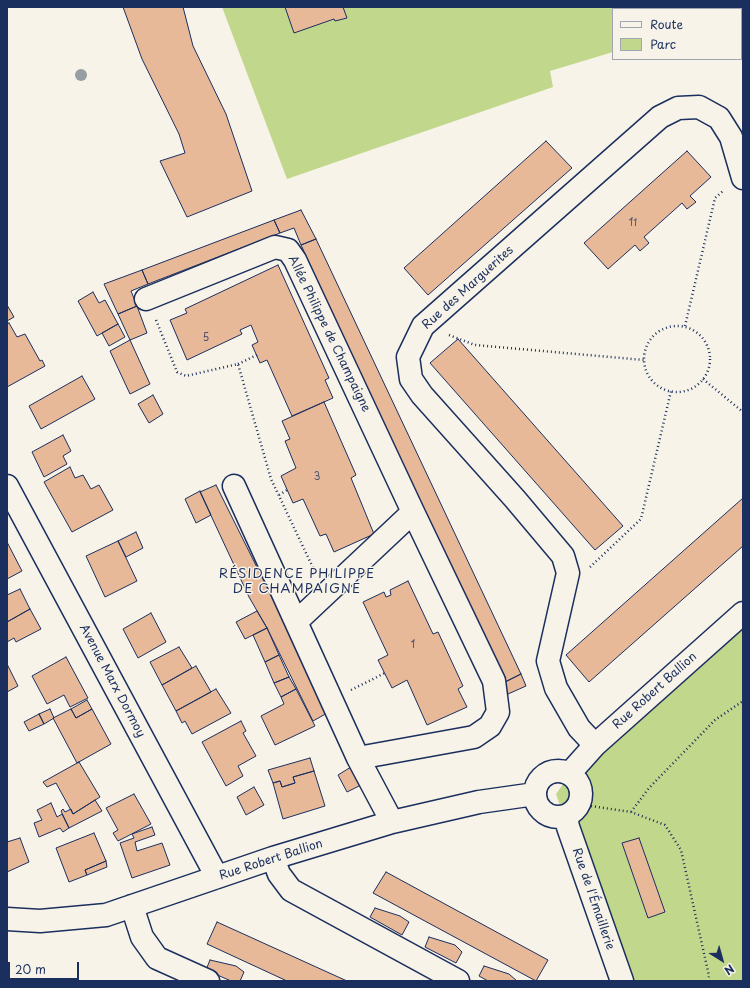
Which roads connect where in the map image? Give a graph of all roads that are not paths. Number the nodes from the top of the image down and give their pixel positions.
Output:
1 (742, 175) edge
2 (146, 299) road end
3 (7, 486) edge
4 (234, 486) dead end
5 (413, 512) junction
6 (743, 613) edge
7 (296, 622) junction
8 (595, 745) junction
9 (358, 758) junction
10 (570, 773) junction
11 (535, 794) junction
12 (566, 816) junction
13 (392, 822) junction
14 (273, 858) junction
15 (217, 877) junction
16 (132, 906) junction
17 (7, 920) edge
18 (208, 981) edge
19 (458, 981) edge
20 (622, 981) edge

1 - 8 street, Rue des Marguerites
2 - 5 street, Allée Philippe de Champaigne
3 - 15 street, Avenue Marx Dormoy
4 - 7 street
5 - 7 street
5 - 9 street, Allée Philippe de Champaigne
6 - 8 street, Rue Robert Ballion
7 - 9 street
8 - 10 street, Rue Robert Ballion
9 - 13 street
10 - 11 street
10 - 12 street
11 - 12 street
11 - 13 street, Rue Robert Ballion
12 - 20 street, Rue de l'Émaillerie
13 - 14 street, Rue Robert Ballion
14 - 15 street, Rue Robert Ballion
14 - 19 street
15 - 16 street, Rue Robert Ballion
16 - 17 street, Rue Robert Ballion
16 - 18 street

